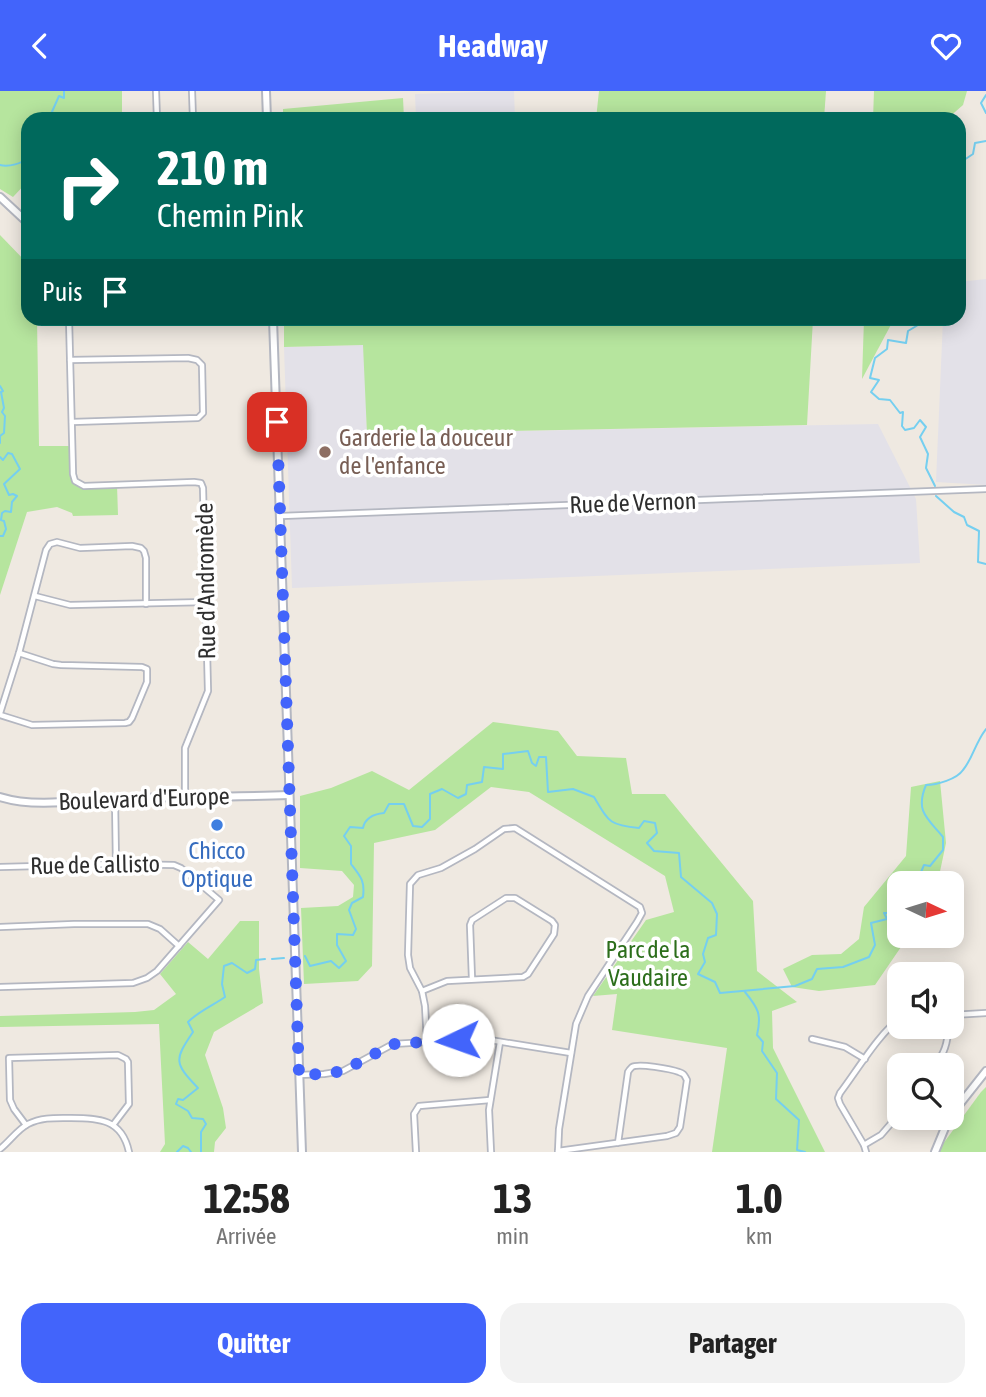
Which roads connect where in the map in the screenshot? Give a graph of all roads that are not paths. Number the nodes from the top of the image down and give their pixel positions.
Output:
1 (156, 91) edge
2 (192, 91) edge
3 (266, 91) edge
4 (157, 112) edge
5 (193, 112) edge
6 (267, 112) edge
7 (0, 197) edge
8 (21, 216) edge
9 (69, 326) edge
10 (273, 326) edge
11 (70, 361) junction
12 (72, 422) junction
13 (986, 489) edge
14 (281, 516) junction
15 (34, 596) junction
16 (207, 602) junction
17 (146, 604) junction
18 (19, 653) junction
19 (0, 714) edge
20 (289, 795) junction
21 (0, 797) edge
22 (185, 797) junction
23 (115, 799) junction
24 (116, 864) junction
25 (0, 867) edge
26 (0, 927) edge
27 (179, 946) junction
28 (472, 979) junction
29 (0, 987) edge
30 (422, 991) junction
31 (986, 1013) edge
32 (964, 1014) edge
33 (887, 1030) edge
34 (812, 1039) dead end
35 (427, 1042) junction
36 (500, 1042) junction
37 (571, 1053) junction
38 (864, 1059) junction
39 (986, 1071) edge
40 (299, 1075) junction
41 (964, 1099) edge
42 (489, 1100) junction
43 (26, 1125) junction
44 (113, 1125) junction
45 (887, 1128) edge
46 (945, 1130) edge
47 (618, 1143) junction
48 (864, 1145) junction
49 (0, 1149) edge
50 (558, 1151) edge
51 (129, 1152) edge
52 (302, 1152) edge
53 (416, 1152) edge
54 (491, 1152) edge
55 (866, 1152) edge
56 (935, 1152) edge

1 - 4 street
2 - 5 street
3 - 6 main road
7 - 8 main road
9 - 11 street, Rue d'Andromède
10 - 14 main road
11 - 12 street, Rue d'Andromède
11 - 12 street
12 - 16 street, Rue d'Andromède
13 - 14 street, Rue de Vernon
14 - 20 main road
15 - 17 street
15 - 17 street
15 - 18 street
16 - 17 street
16 - 22 street, Rue d'Andromède
18 - 19 street
18 - 19 street
20 - 22 main road, Boulevard d'Europe
20 - 40 main road
21 - 23 main road, Boulevard d'Europe
22 - 23 main road, Boulevard d'Europe
23 - 24 street
24 - 25 street, Rue de Callisto
24 - 27 street, Rue de Callisto
26 - 27 street
27 - 29 street
28 - 28 street
28 - 30 street
30 - 35 street
30 - 37 street
31 - 32 street
33 - 38 street
34 - 38 street
35 - 36 street
35 - 40 street
36 - 37 street
36 - 42 street
37 - 50 street
38 - 48 street
39 - 41 main road
40 - 52 main road
42 - 53 street
42 - 54 street
43 - 44 street
43 - 44 street
43 - 49 street
44 - 51 street
45 - 48 street
46 - 56 main road
47 - 47 street
47 - 50 street
48 - 55 street

